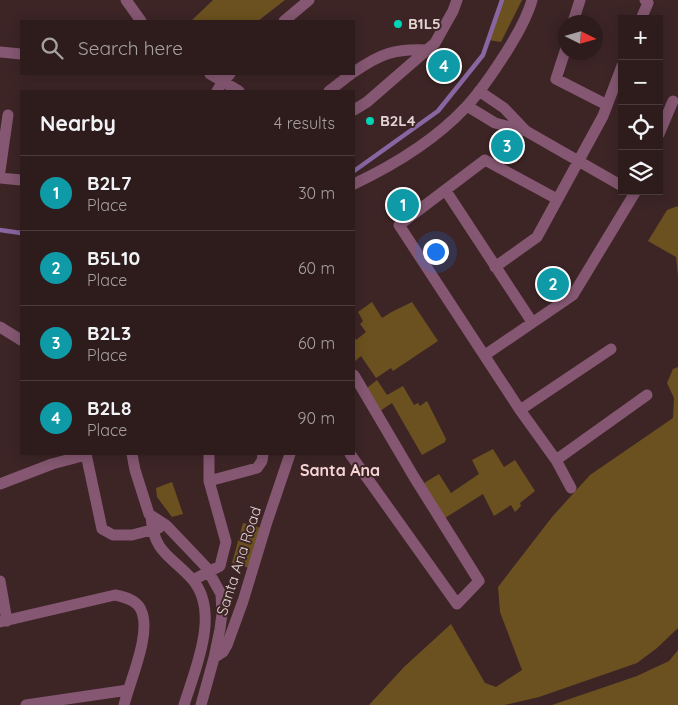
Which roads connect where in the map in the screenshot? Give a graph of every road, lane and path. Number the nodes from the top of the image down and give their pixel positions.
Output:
1 (126, 0) edge
2 (309, 0) edge
3 (457, 0) edge
4 (532, 0) edge
5 (580, 0) edge
6 (646, 0) edge
7 (575, 15) edge
8 (643, 15) edge
9 (139, 20) edge
10 (285, 20) edge
11 (428, 50) junction
12 (0, 52) edge
13 (20, 54) edge
14 (562, 60) edge
15 (355, 71) edge
16 (212, 75) edge
17 (349, 75) edge
18 (618, 76) edge
19 (223, 82) edge
20 (237, 90) edge
21 (330, 90) edge
22 (479, 91) junction
23 (673, 101) dead end
24 (607, 105) junction
25 (467, 106) junction
26 (355, 109) edge
27 (8, 115) dead end
28 (663, 125) edge
29 (526, 131) junction
30 (578, 161) junction
31 (0, 171) edge
32 (0, 178) edge
33 (20, 180) edge
34 (355, 183) edge
35 (618, 184) edge
36 (446, 191) junction
37 (631, 195) edge
38 (557, 199) junction
39 (495, 267) junction
40 (532, 322) junction
41 (0, 327) edge
42 (20, 339) edge
43 (612, 349) dead end
44 (485, 355) junction
45 (355, 381) edge
46 (646, 395) dead end
47 (520, 410) junction
48 (83, 455) edge
49 (86, 455) edge
50 (132, 455) edge
51 (209, 455) edge
52 (263, 455) edge
53 (290, 455) edge
54 (351, 455) edge
55 (556, 460) junction
56 (209, 481) junction
57 (0, 484) edge
58 (571, 488) dead end
59 (150, 515) junction
60 (166, 525) junction
61 (152, 531) junction
62 (210, 572) junction
63 (193, 580) junction
64 (0, 581) edge
65 (4, 621) edge
66 (199, 653) junction
67 (214, 658) junction
68 (128, 690) junction
69 (26, 705) edge
70 (124, 705) edge
71 (184, 705) edge
72 (201, 705) edge

1 - 9 street
2 - 10 street
3 - 11 street
4 - 22 street
5 - 7 street
6 - 8 street
11 - 15 street
11 - 26 street
12 - 13 street
14 - 24 street
16 - 19 street
17 - 21 street
18 - 24 street
19 - 20 street
22 - 25 street
22 - 29 street
23 - 28 street
24 - 30 street
25 - 29 street
25 - 34 street
27 - 31 street
29 - 30 street
30 - 35 street
30 - 38 street
32 - 33 street
36 - 38 street
36 - 39 street
36 - 44 street
37 - 40 street
38 - 39 street
39 - 40 street
40 - 44 street
41 - 42 street
43 - 47 street
44 - 47 street
45 - 54 street
46 - 55 street
47 - 55 street
48 - 57 street
49 - 61 street
50 - 59 street
51 - 56 street
52 - 56 street
53 - 67 street, Santa Ana Road
55 - 58 street
56 - 62 street
59 - 60 street
59 - 61 street
60 - 61 street
60 - 62 street
61 - 63 street
62 - 63 street
62 - 67 street
63 - 66 street
64 - 65 street
65 - 68 street
66 - 67 street
66 - 71 street
67 - 72 street
68 - 69 street
68 - 70 street

